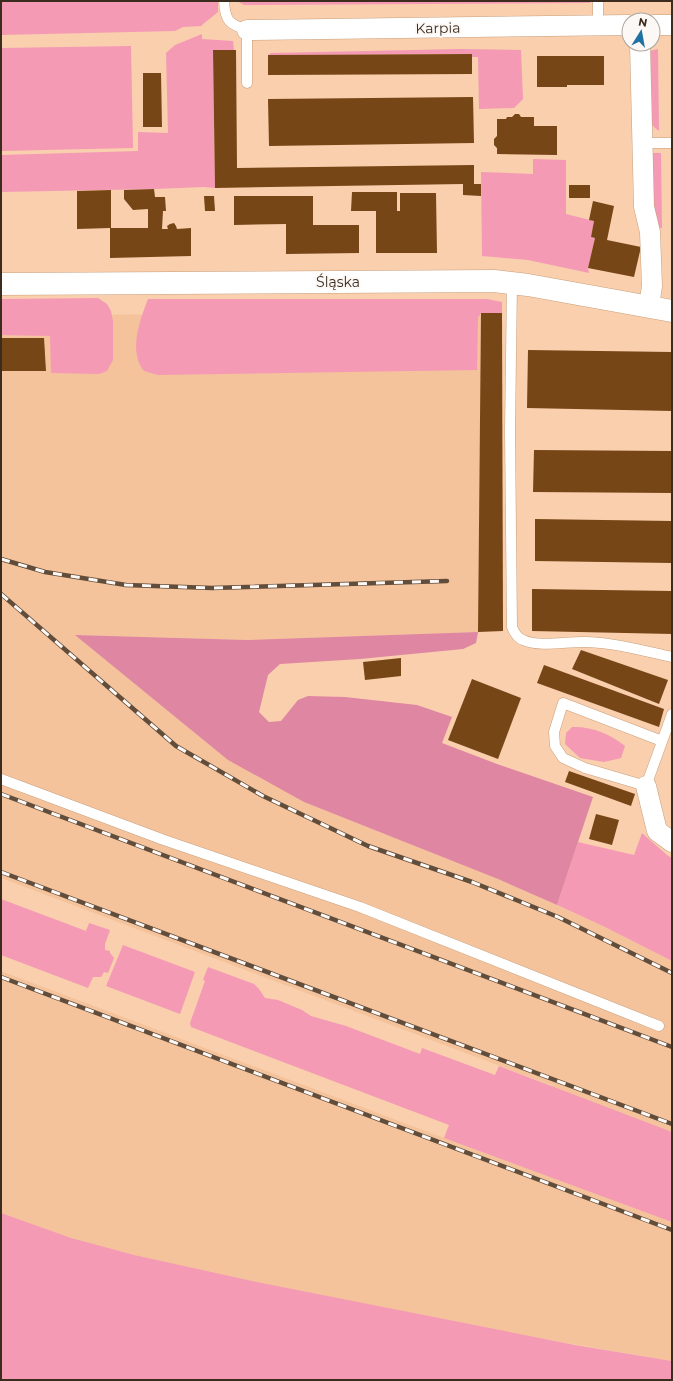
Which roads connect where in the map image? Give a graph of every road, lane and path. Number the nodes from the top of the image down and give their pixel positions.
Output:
1 (224, 1) edge
2 (598, 1) edge
3 (598, 25) junction
4 (621, 25) edge
5 (661, 25) edge
6 (672, 25) edge
7 (247, 30) junction
8 (640, 52) edge
9 (247, 83) dead end
10 (643, 143) junction
11 (672, 143) edge
12 (512, 283) junction
13 (1, 284) edge
14 (649, 306) junction
15 (672, 311) edge
16 (672, 657) edge
17 (672, 714) edge
18 (662, 741) junction
19 (1, 780) edge
20 (646, 786) junction
21 (672, 842) edge
22 (659, 1026) dead end

1 - 7 lane
2 - 3 lane
3 - 4 street, Karpia
3 - 7 street, Karpia
5 - 6 street
7 - 9 lane
8 - 10 street
10 - 11 lane
10 - 14 street
12 - 13 street, Śląska
12 - 14 street, Śląska
12 - 16 lane
14 - 15 street, Śląska
17 - 18 lane
18 - 20 lane
18 - 20 lane
19 - 22 lane
20 - 21 street

